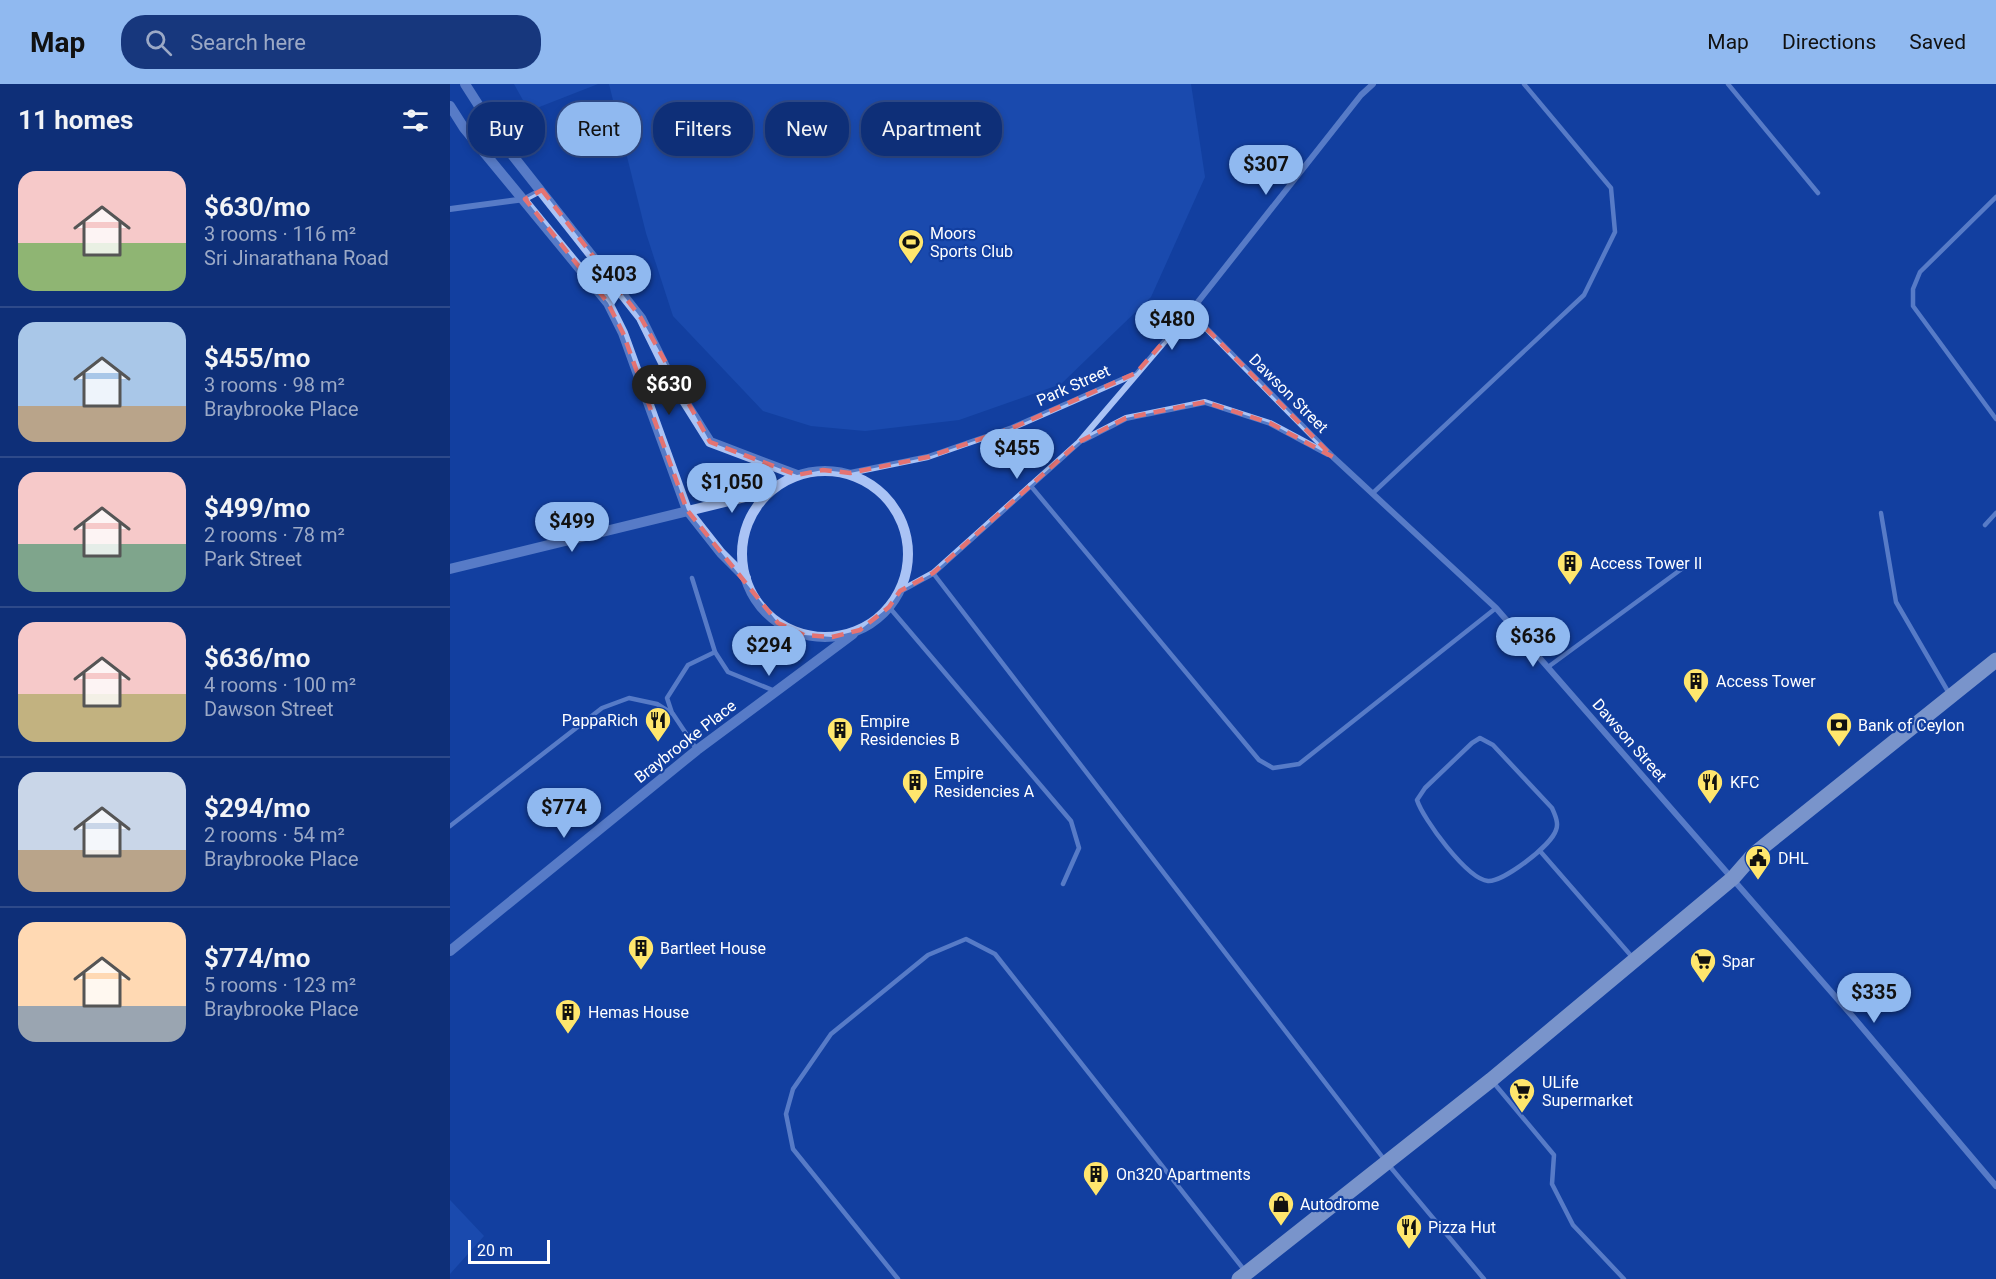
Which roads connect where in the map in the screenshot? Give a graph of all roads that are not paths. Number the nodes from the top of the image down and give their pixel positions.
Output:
1 (465, 84) edge
2 (1363, 84) edge
3 (1373, 84) edge
4 (1524, 84) edge
5 (1728, 84) edge
6 (1361, 95) junction
7 (450, 106) edge
8 (542, 190) junction
9 (1818, 193) dead end
10 (1996, 197) edge
11 (525, 199) junction
12 (450, 209) edge
13 (1190, 312) junction
14 (1136, 373) junction
15 (1996, 419) edge
16 (1079, 442) junction
17 (1334, 457) junction
18 (850, 473) junction
19 (797, 475) junction
20 (1030, 485) junction
21 (771, 491) junction
22 (1374, 492) junction
23 (687, 510) junction
24 (1881, 513) dead end
25 (1996, 513) edge
26 (1985, 525) dead end
27 (1687, 565) dead end
28 (450, 569) edge
29 (933, 573) junction
30 (692, 578) dead end
31 (746, 578) junction
32 (900, 591) junction
33 (889, 607) junction
34 (1496, 608) junction
35 (860, 630) junction
36 (715, 652) junction
37 (1996, 660) edge
38 (1548, 667) junction
39 (775, 691) junction
40 (1950, 695) junction
41 (673, 714) junction
42 (697, 750) junction
43 (450, 826) edge
44 (1540, 851) junction
45 (1732, 879) junction
46 (1063, 884) dead end
47 (450, 951) edge
48 (1634, 960) junction
49 (1491, 1080) junction
50 (1387, 1163) junction
51 (1996, 1186) edge
52 (1243, 1276) edge
53 (898, 1279) edge
54 (1484, 1279) edge
55 (1624, 1279) edge

1 - 8 street
2 - 6 street
3 - 6 street
4 - 22 lane
5 - 9 lane
6 - 13 street
7 - 11 street
8 - 11 street
8 - 19 street
10 - 15 lane
11 - 12 street
11 - 23 street
13 - 14 street
13 - 17 street, Dawson Street
14 - 16 street
14 - 18 street, Park Street
16 - 17 street
16 - 20 street
17 - 22 street, Dawson Street
18 - 19 street
18 - 32 street
19 - 21 street
20 - 29 street
20 - 34 lane
21 - 23 street
21 - 31 street
22 - 34 street, Dawson Street
23 - 28 street
23 - 31 street
24 - 40 lane
25 - 26 lane
27 - 38 lane
29 - 32 street
29 - 50 lane
30 - 36 lane
31 - 35 street
32 - 33 street
33 - 35 street
33 - 46 lane
34 - 38 street, Dawson Street
35 - 39 street, Braybrooke Place
36 - 39 lane
36 - 41 lane
37 - 40 main road
38 - 45 street, Dawson Street
39 - 42 street, Braybrooke Place
40 - 45 main road
41 - 42 lane
41 - 43 lane
42 - 47 street, Braybrooke Place
44 - 44 lane
44 - 48 lane
45 - 48 main road
45 - 51 street, Dawson Street
48 - 49 main road
49 - 50 main road
49 - 55 lane
50 - 52 main road
50 - 54 lane
52 - 53 lane

